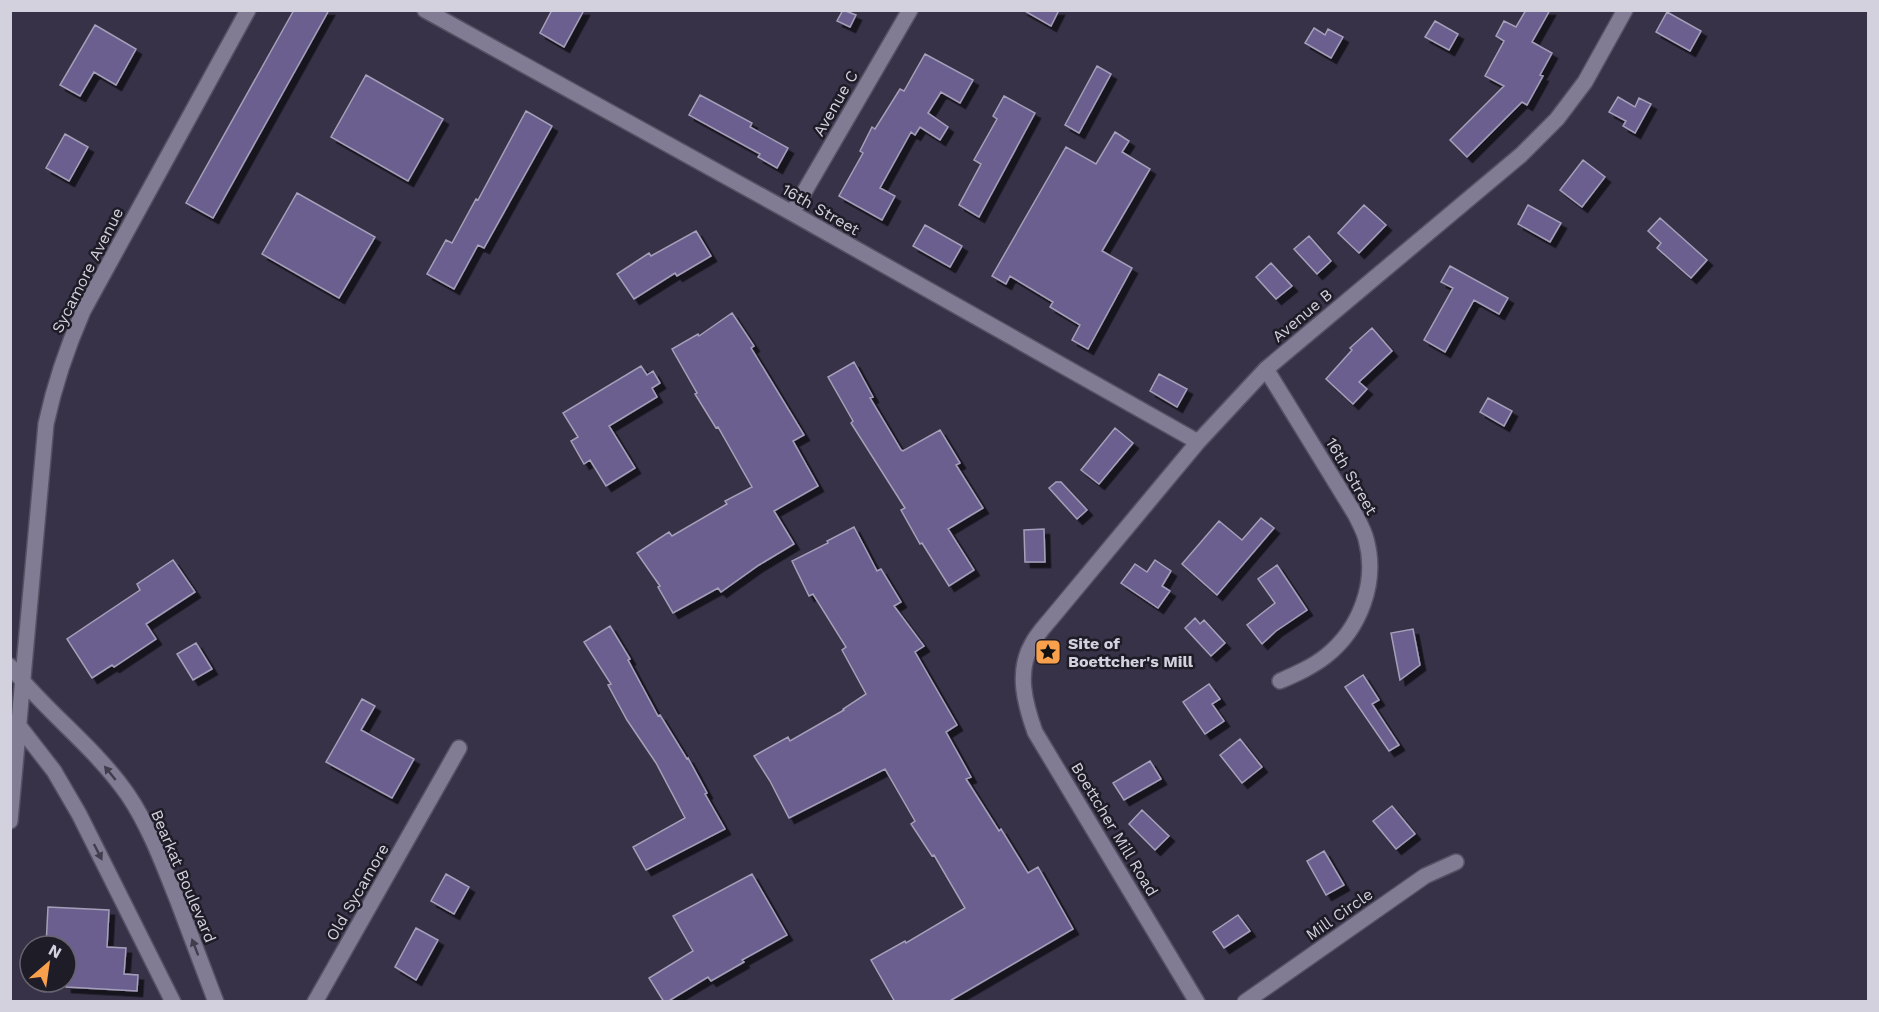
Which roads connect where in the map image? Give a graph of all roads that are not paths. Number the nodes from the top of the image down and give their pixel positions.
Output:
1 (248, 10) edge
2 (425, 10) edge
3 (910, 10) edge
4 (1625, 10) edge
5 (792, 213) junction
6 (1266, 369) junction
7 (1198, 442) junction
8 (10, 666) edge
9 (1023, 668) joint
10 (1280, 681) dead end
11 (24, 683) junction
12 (15, 721) edge
13 (459, 748) dead end
14 (10, 820) edge
15 (1456, 862) dead end
16 (173, 1002) edge
17 (216, 1002) edge
18 (315, 1002) edge
19 (1197, 1002) edge
20 (1245, 1002) edge

1 - 11 street, Sycamore Avenue
2 - 5 street, 16th Street
3 - 5 street, Avenue C
4 - 6 street, Avenue B
5 - 7 street, 16th Street
6 - 7 street, Avenue B
6 - 10 street, 16th Street
7 - 9 street, Avenue B
8 - 11 street, Bearkat Boulevard
9 - 19 street, Boettcher Mill Road
11 - 12 street, Sycamore Avenue
17 -> 11 street, Bearkat Boulevard
12 - 14 street, Sycamore Avenue
12 -> 16 street
13 - 18 street, Old Sycamore
15 - 20 street, Mill Circle

